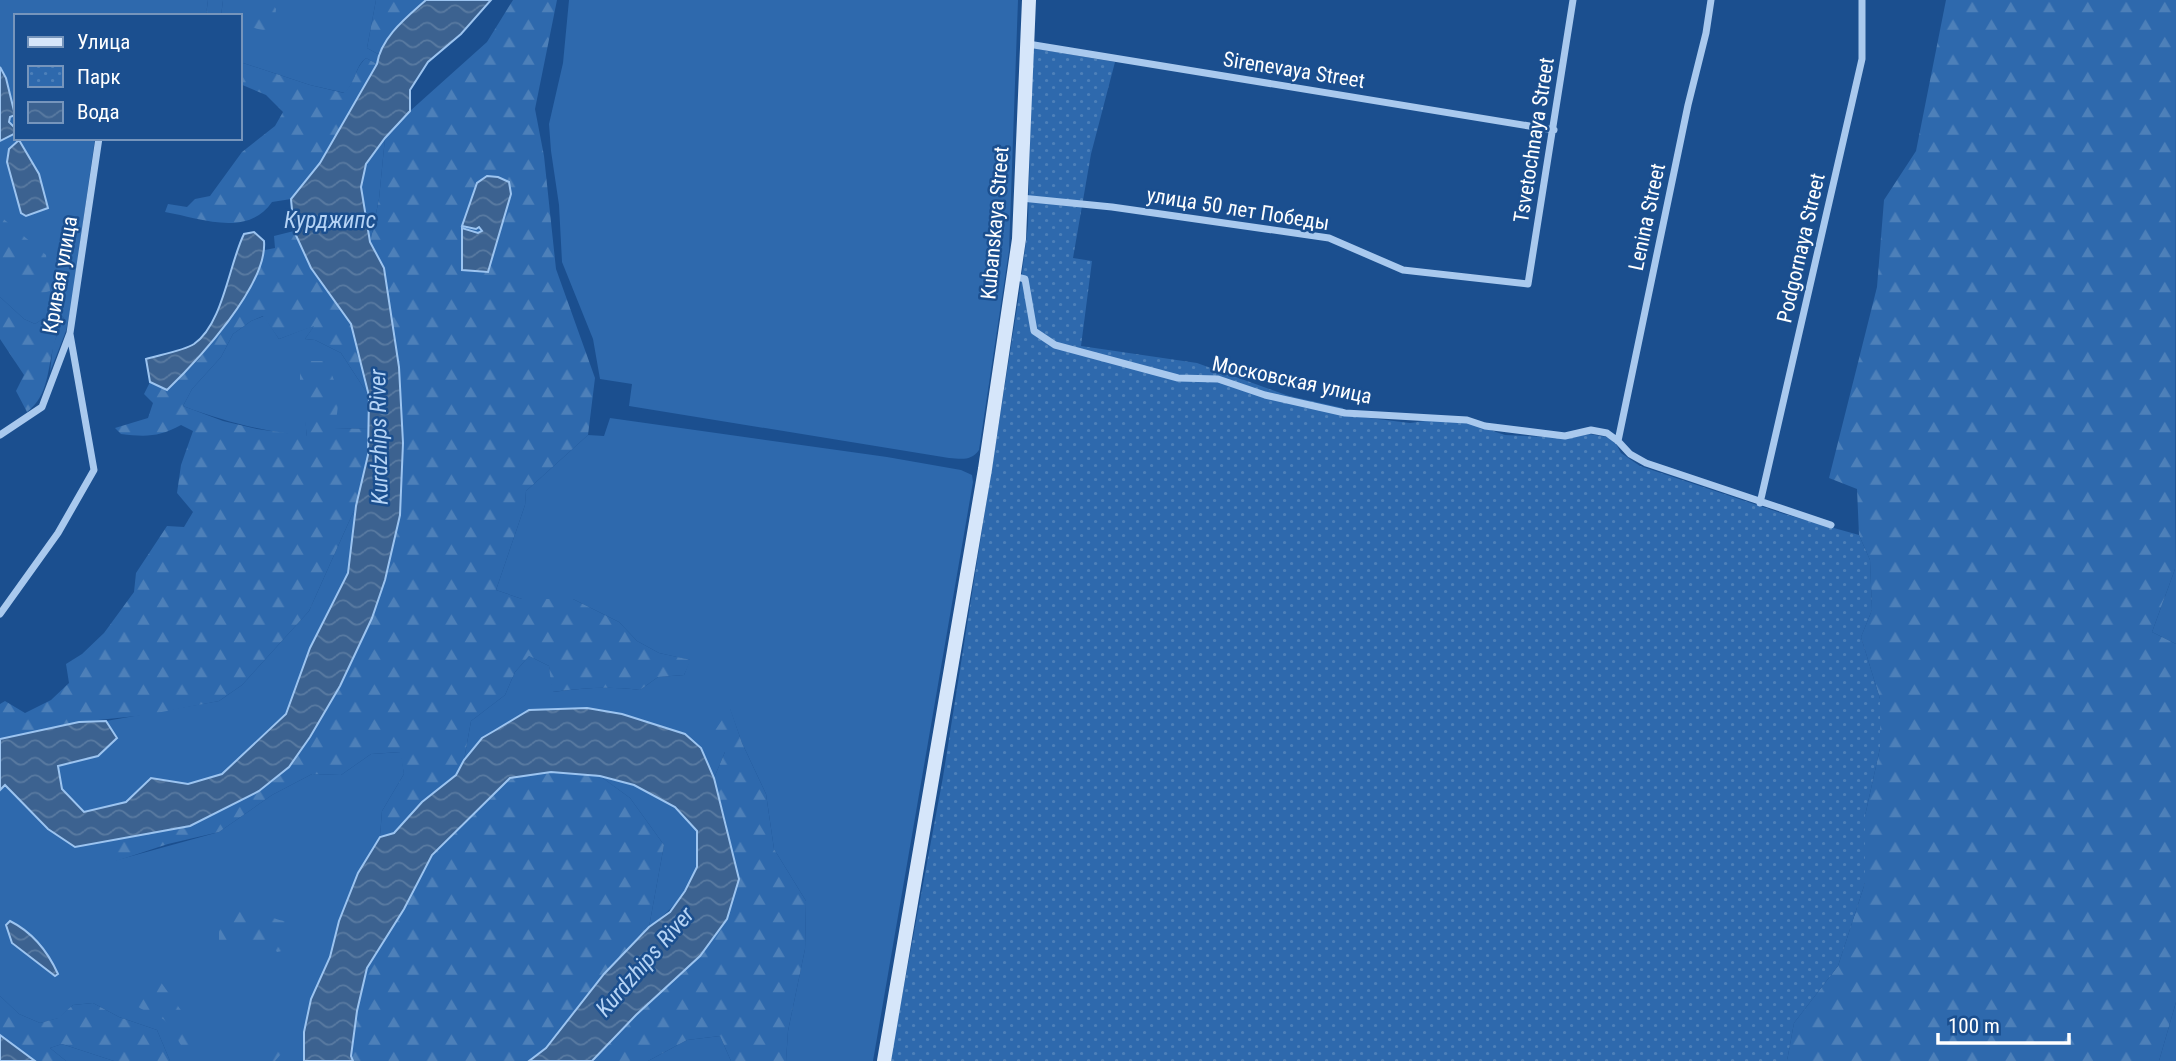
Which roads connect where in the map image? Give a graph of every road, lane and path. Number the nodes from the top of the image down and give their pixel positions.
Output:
1 (1029, 0) edge
2 (1573, 0) edge
3 (1711, 0) edge
4 (1862, 0) edge
5 (1028, 44) junction
6 (1554, 130) junction
7 (99, 140) edge
8 (1021, 198) junction
9 (1013, 275) junction
10 (1528, 284) joint
11 (70, 333) junction
12 (0, 435) edge
13 (1618, 441) junction
14 (1760, 503) junction
15 (1831, 525) dead end
16 (0, 614) edge
17 (884, 1061) edge

1 - 5 main road, Kubanskaya Street
2 - 6 street, Tsvetochnaya Street
3 - 13 street, Lenina Street
4 - 14 street, Podgornaya Street
5 - 6 street, Sirenevaya Street
5 - 8 main road, Kubanskaya Street
6 - 10 street, Tsvetochnaya Street
7 - 11 street, Кривая улица
8 - 9 main road, Kubanskaya Street
8 - 10 street, улица 50 лет Победы
9 - 13 street, Московская улица
9 - 17 main road, Kubanskaya Street
11 - 12 street, Кривая улица
11 - 16 street
13 - 14 street
14 - 15 street

